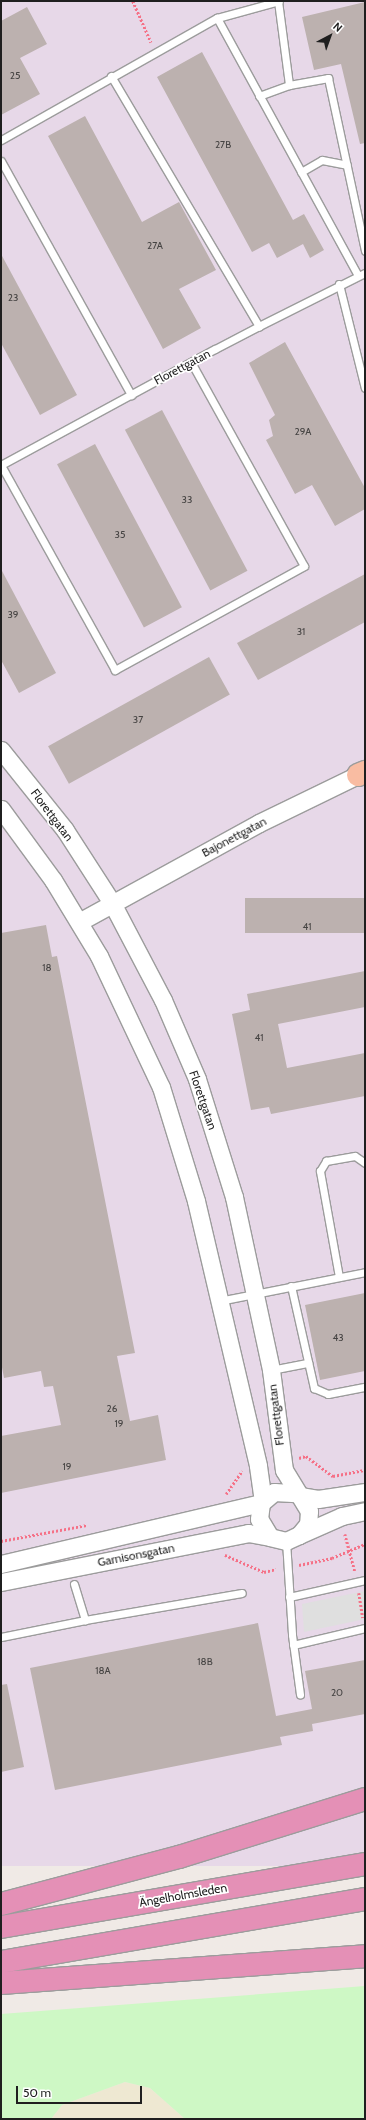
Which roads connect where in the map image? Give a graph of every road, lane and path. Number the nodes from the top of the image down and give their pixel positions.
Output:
1 (133, 1) edge
2 (279, 1) edge
3 (217, 18) junction
4 (155, 52) junction
5 (111, 76) junction
6 (289, 85) junction
7 (259, 96) junction
8 (1, 140) edge
9 (1, 161) edge
10 (347, 165) junction
11 (301, 172) junction
12 (365, 251) edge
13 (365, 273) edge
14 (357, 274) junction
15 (339, 284) junction
16 (259, 326) junction
17 (362, 360) edge
18 (191, 362) junction
19 (365, 388) edge
20 (131, 394) junction
21 (1, 465) edge
22 (1, 750) edge
23 (362, 773) edge
24 (1, 809) edge
25 (112, 903) junction
26 (80, 922) junction
27 (365, 1163) edge
28 (365, 1272) edge
29 (339, 1276) junction
30 (291, 1286) junction
31 (255, 1293) junction
32 (219, 1301) junction
33 (308, 1363) junction
34 (271, 1370) junction
35 (365, 1387) edge
36 (241, 1462) dead end
37 (242, 1470) dead end
38 (365, 1492) edge
39 (298, 1495) junction
40 (262, 1502) junction
41 (365, 1511) edge
42 (285, 1538) junction
43 (365, 1544) edge
44 (220, 1556) dead end
45 (1, 1564) edge
46 (287, 1567) junction
47 (365, 1580) edge
48 (1, 1582) edge
49 (74, 1584) dead end
50 (242, 1593) dead end
51 (289, 1597) junction
52 (85, 1620) junction
53 (365, 1628) edge
54 (1, 1637) edge
55 (294, 1645) junction
56 (300, 1694) dead end
57 (365, 1799) edge
58 (365, 1864) edge
59 (365, 1899) edge
60 (1, 1904) edge
61 (1, 1926) edge
62 (365, 1956) edge
63 (1, 1962) edge
64 (1, 1983) edge

1 - 4 path
2 - 3 lane
2 - 6 lane
3 - 4 lane
3 - 7 lane
4 - 5 lane
5 - 8 lane
5 - 16 lane
6 - 7 lane
6 - 10 lane
7 - 11 lane
9 - 20 lane
10 - 11 lane
10 - 12 lane
11 - 14 lane
13 - 14 lane, Florettgatan
14 - 15 lane, Florettgatan
15 - 16 lane, Florettgatan
15 - 17 lane
16 - 18 lane, Florettgatan
17 - 19 lane
18 - 20 lane, Florettgatan
18 - 21 lane
20 - 21 lane, Florettgatan
22 - 25 street, Florettgatan
23 - 25 street, Bajonettgatan
24 - 26 street
25 - 26 street, Bajonettgatan
25 - 31 street, Florettgatan
26 - 32 street
27 - 29 lane
28 - 29 lane
29 - 30 lane
30 - 31 lane
30 - 33 lane
31 - 32 lane
31 - 34 street, Florettgatan
32 - 40 street
33 - 34 lane
33 - 35 lane
34 - 39 street, Florettgatan
36 - 37 path
38 - 39 street, Garnisonsgatan
39 - 40 street, Garnisonsgatan
39 - 42 street
40 - 42 street
40 - 45 street, Garnisonsgatan
41 - 42 street
42 - 46 lane
42 - 48 street, Garnisonsgatan
43 - 46 path
44 - 46 path
46 - 51 lane
47 - 51 lane
49 - 52 lane
50 - 52 lane
51 - 55 lane
52 - 54 lane
53 - 55 lane
55 - 56 lane
57 - 60 highway
58 - 61 highway, Ängelholmsleden
59 - 63 highway
62 - 64 highway

